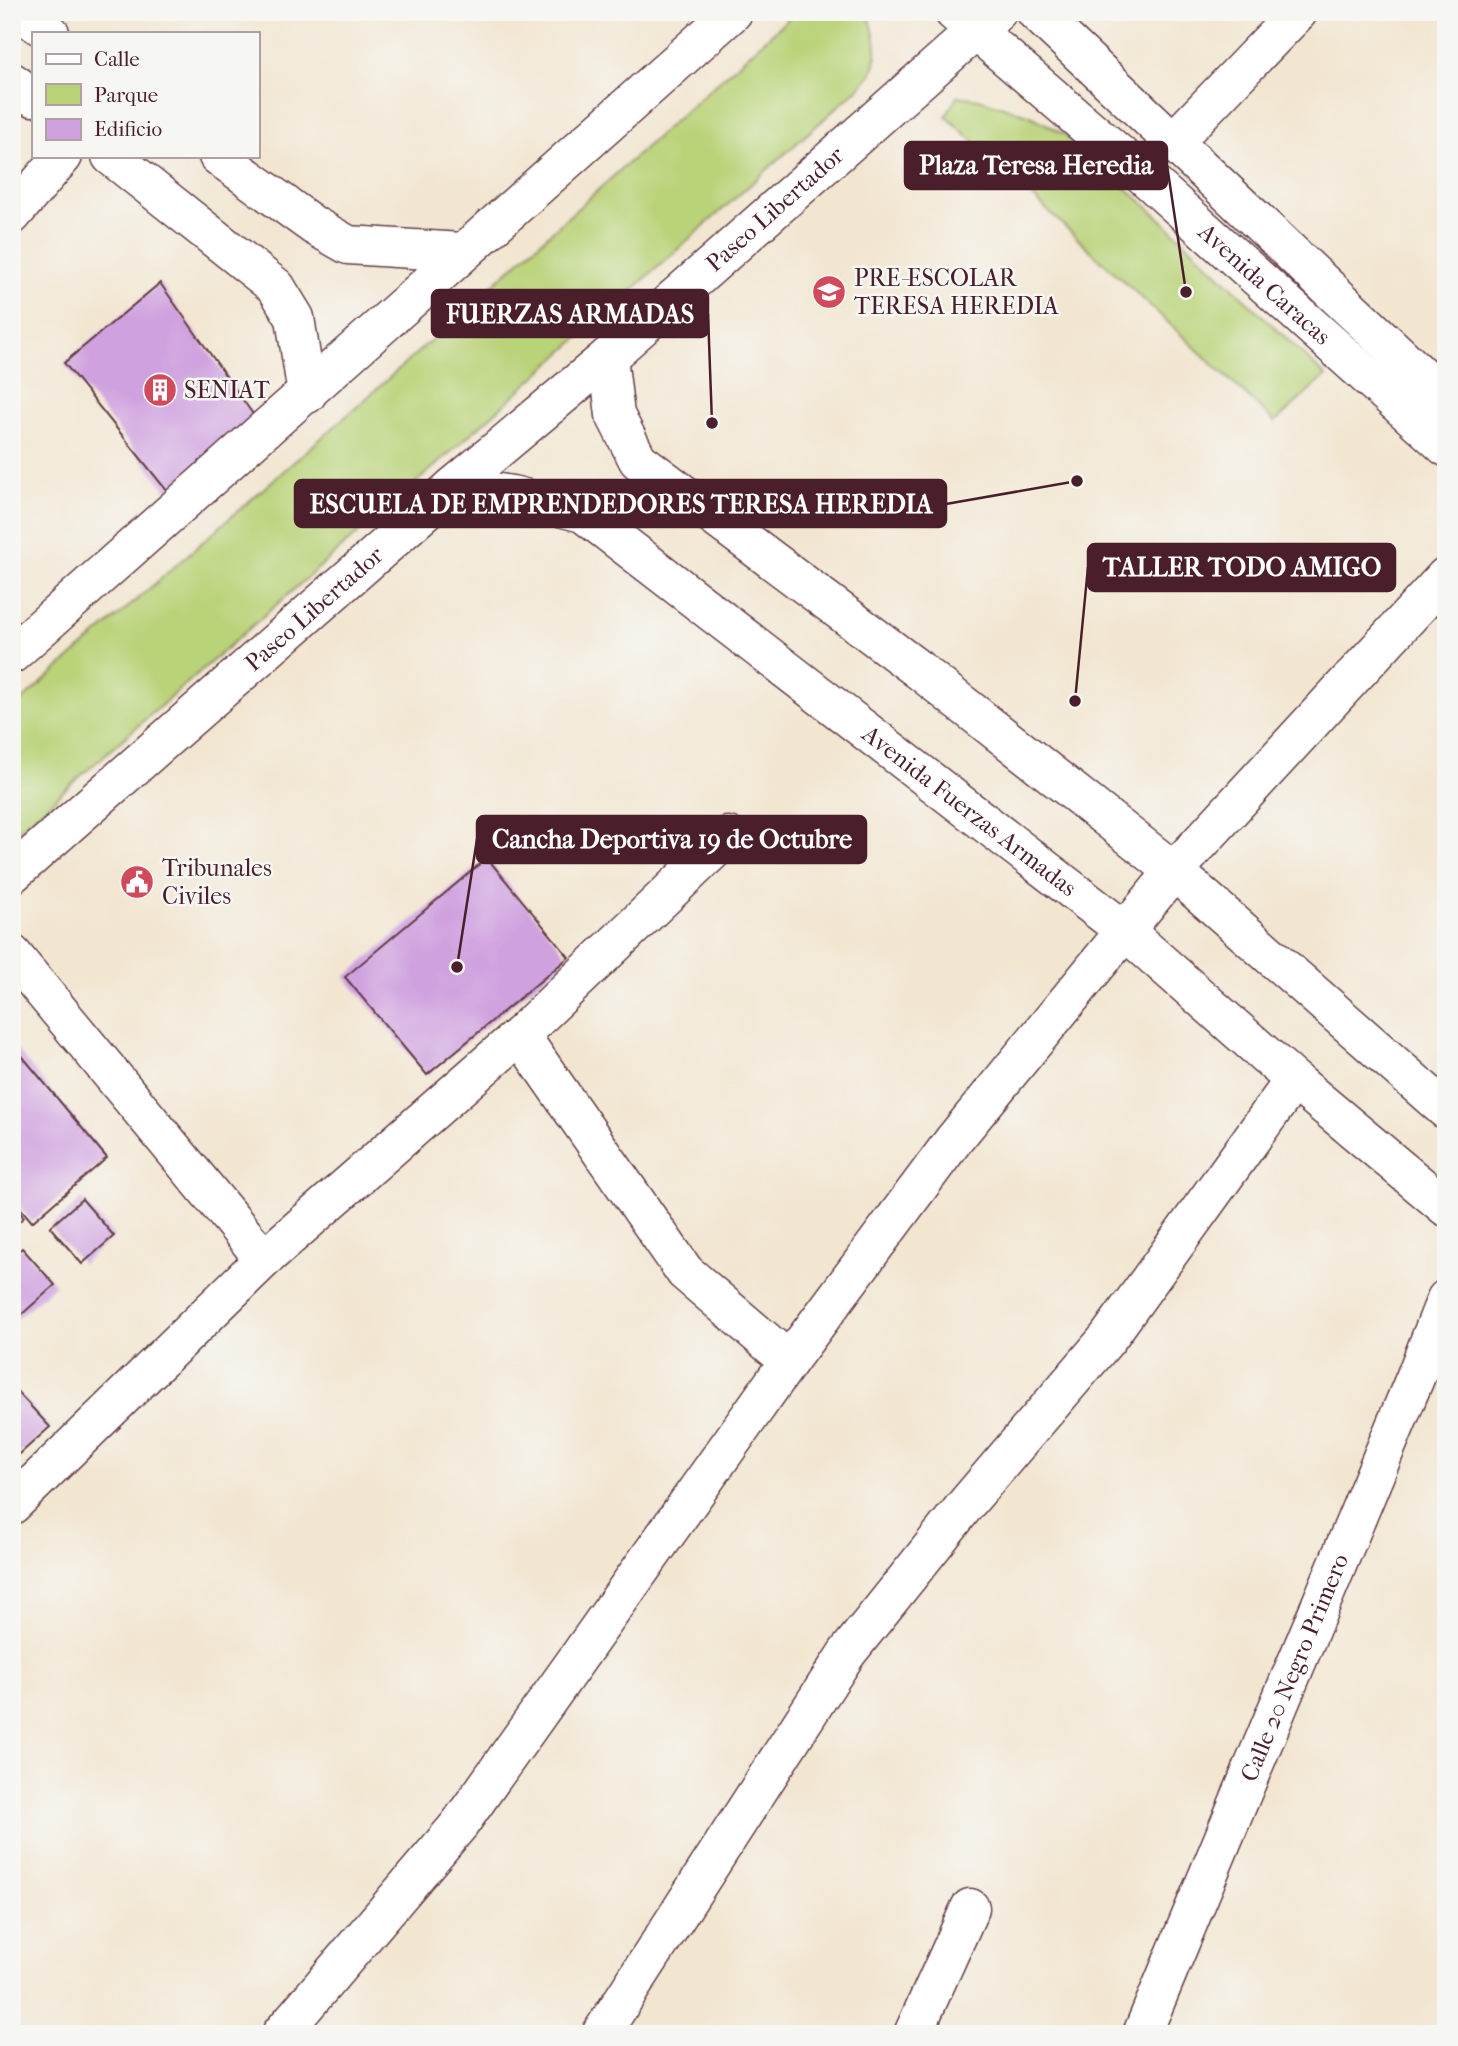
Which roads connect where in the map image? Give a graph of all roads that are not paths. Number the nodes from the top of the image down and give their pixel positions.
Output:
1 (22, 12) edge
2 (733, 12) edge
3 (1036, 12) edge
4 (1298, 12) edge
5 (975, 19) edge
6 (49, 32) edge
7 (12, 82) edge
8 (32, 96) edge
9 (1173, 142) junction
10 (61, 158) edge
11 (114, 158) edge
12 (221, 158) edge
13 (12, 215) edge
14 (462, 252) junction
15 (608, 357) junction
16 (307, 394) junction
17 (1446, 399) edge
18 (1446, 447) edge
19 (454, 486) junction
20 (1446, 576) edge
21 (12, 654) edge
22 (728, 836) dead end
23 (1174, 871) junction
24 (12, 874) edge
25 (1124, 930) junction
26 (12, 954) edge
27 (520, 1035) junction
28 (1294, 1080) junction
29 (1446, 1110) edge
30 (1446, 1207) edge
31 (264, 1259) junction
32 (1446, 1299) edge
33 (789, 1361) junction
34 (12, 1505) edge
35 (970, 1908) dead end
36 (281, 2034) edge
37 (600, 2034) edge
38 (913, 2034) edge
39 (1142, 2034) edge

1 - 6 street
2 - 14 street
3 - 9 street, Avenida Caracas
4 - 9 street
5 - 15 street, Paseo Libertador
5 - 18 street, Avenida Caracas
7 - 8 street
9 - 17 street, Avenida Caracas
10 - 13 street
11 - 16 street
12 - 14 street
14 - 16 street
15 - 19 street, Paseo Libertador
15 - 23 street
16 - 21 street
19 - 24 street, Paseo Libertador
19 - 25 street, Avenida Fuerzas Armadas
20 - 23 street
22 - 27 street
23 - 25 street
23 - 29 street
25 - 28 street, Avenida Fuerzas Armadas
25 - 33 street
26 - 31 street
27 - 31 street
27 - 33 street
28 - 30 street, Avenida Fuerzas Armadas
28 - 37 street
31 - 34 street
32 - 39 street, Calle 20 Negro Primero
33 - 36 street
35 - 38 street

